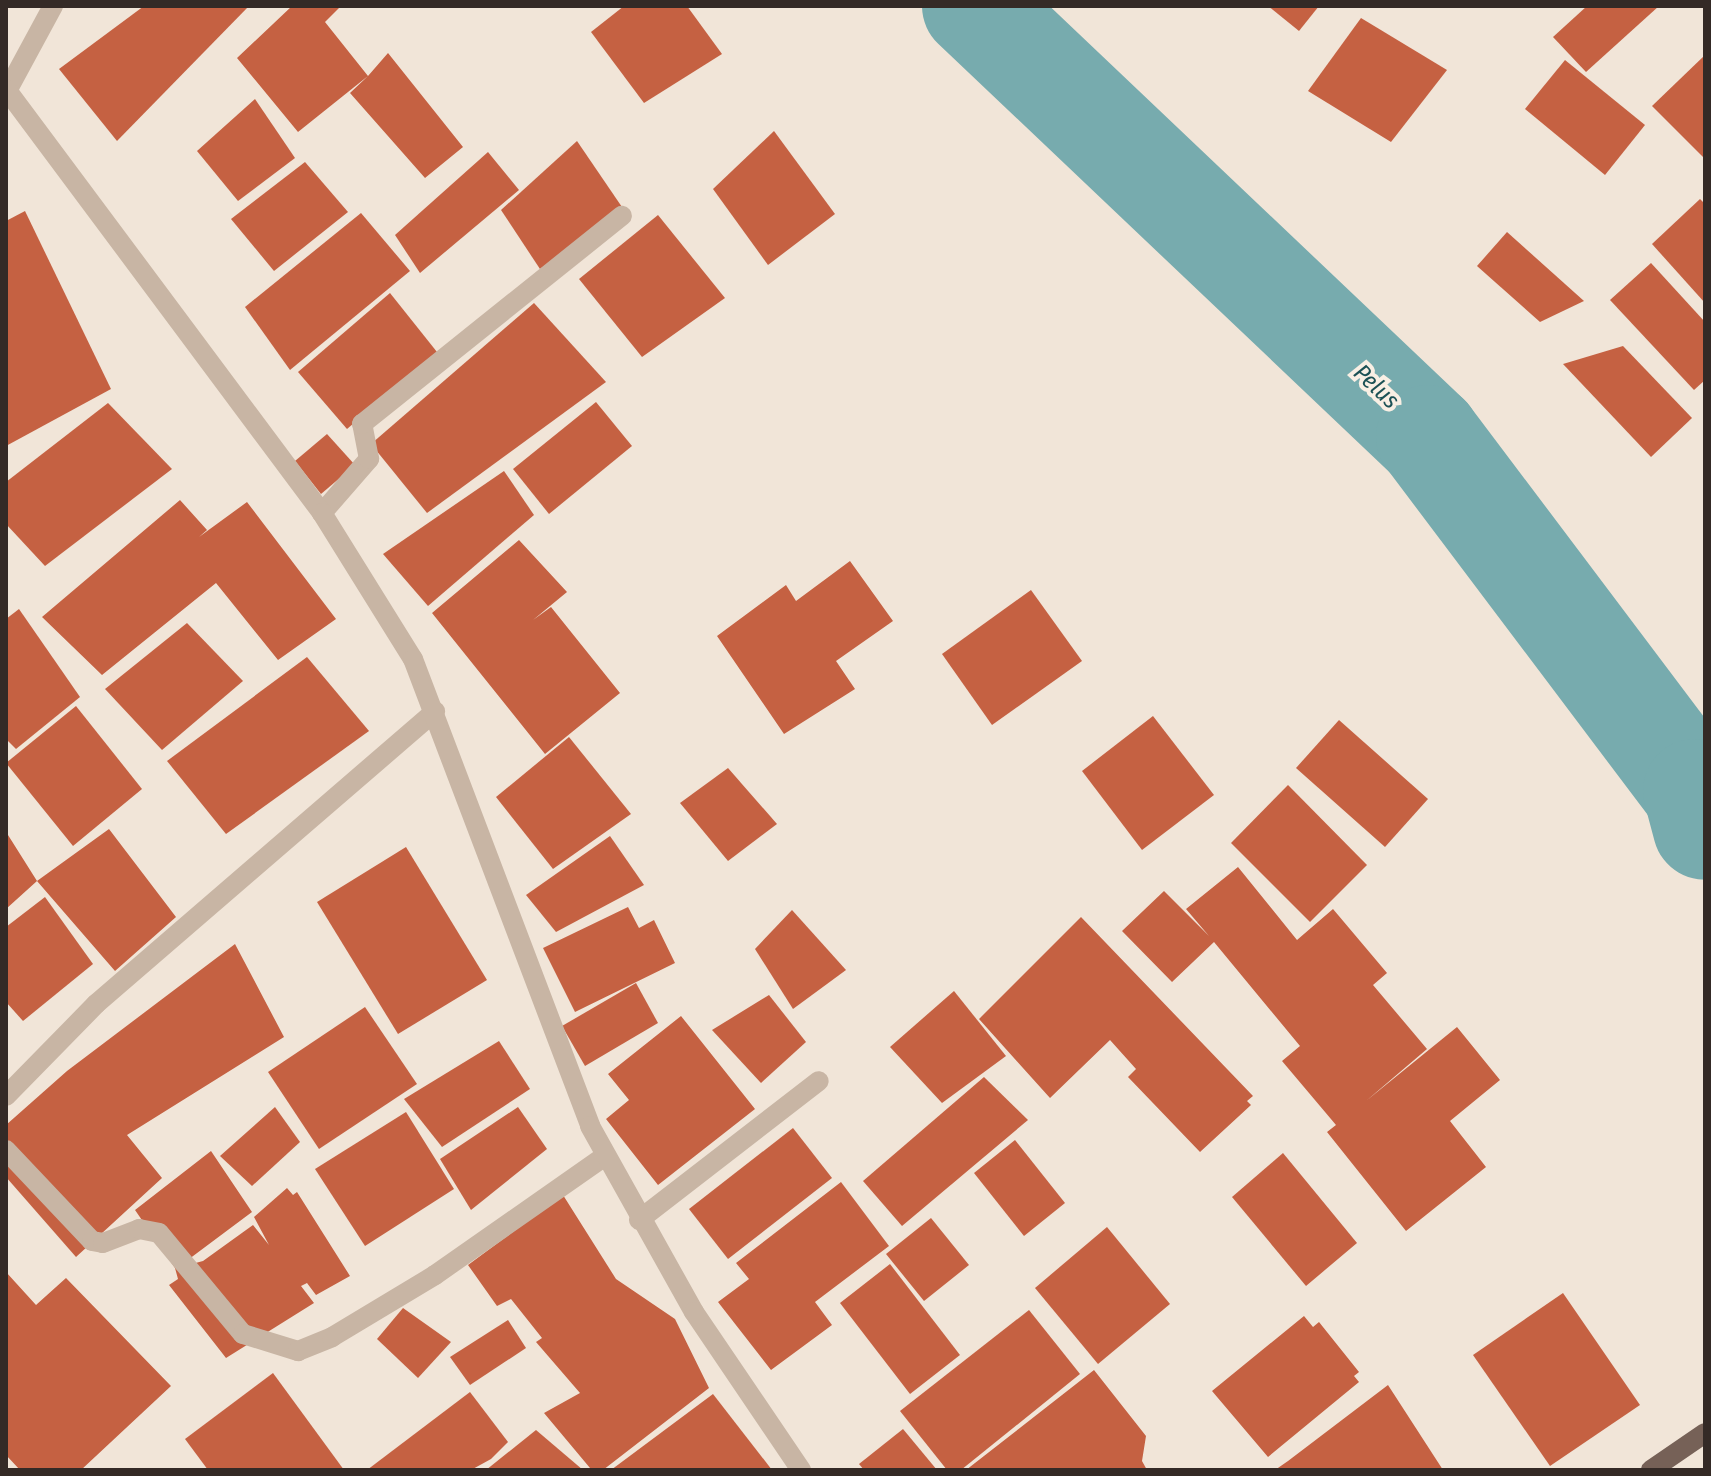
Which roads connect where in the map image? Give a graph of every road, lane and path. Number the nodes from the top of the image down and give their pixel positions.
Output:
1 (53, 6) edge
2 (6, 90) edge
3 (622, 216) dead end
4 (322, 513) junction
5 (435, 711) junction
6 (819, 1081) dead end
7 (6, 1096) edge
8 (6, 1150) edge
9 (605, 1156) junction
10 (639, 1220) junction
11 (1705, 1433) edge
12 (801, 1470) edge
13 (1651, 1470) edge

1 - 2 street
2 - 4 street
3 - 4 street
4 - 5 street
5 - 7 street
5 - 9 street
6 - 10 street
8 - 9 street
9 - 10 street
10 - 12 street
11 - 13 main road

